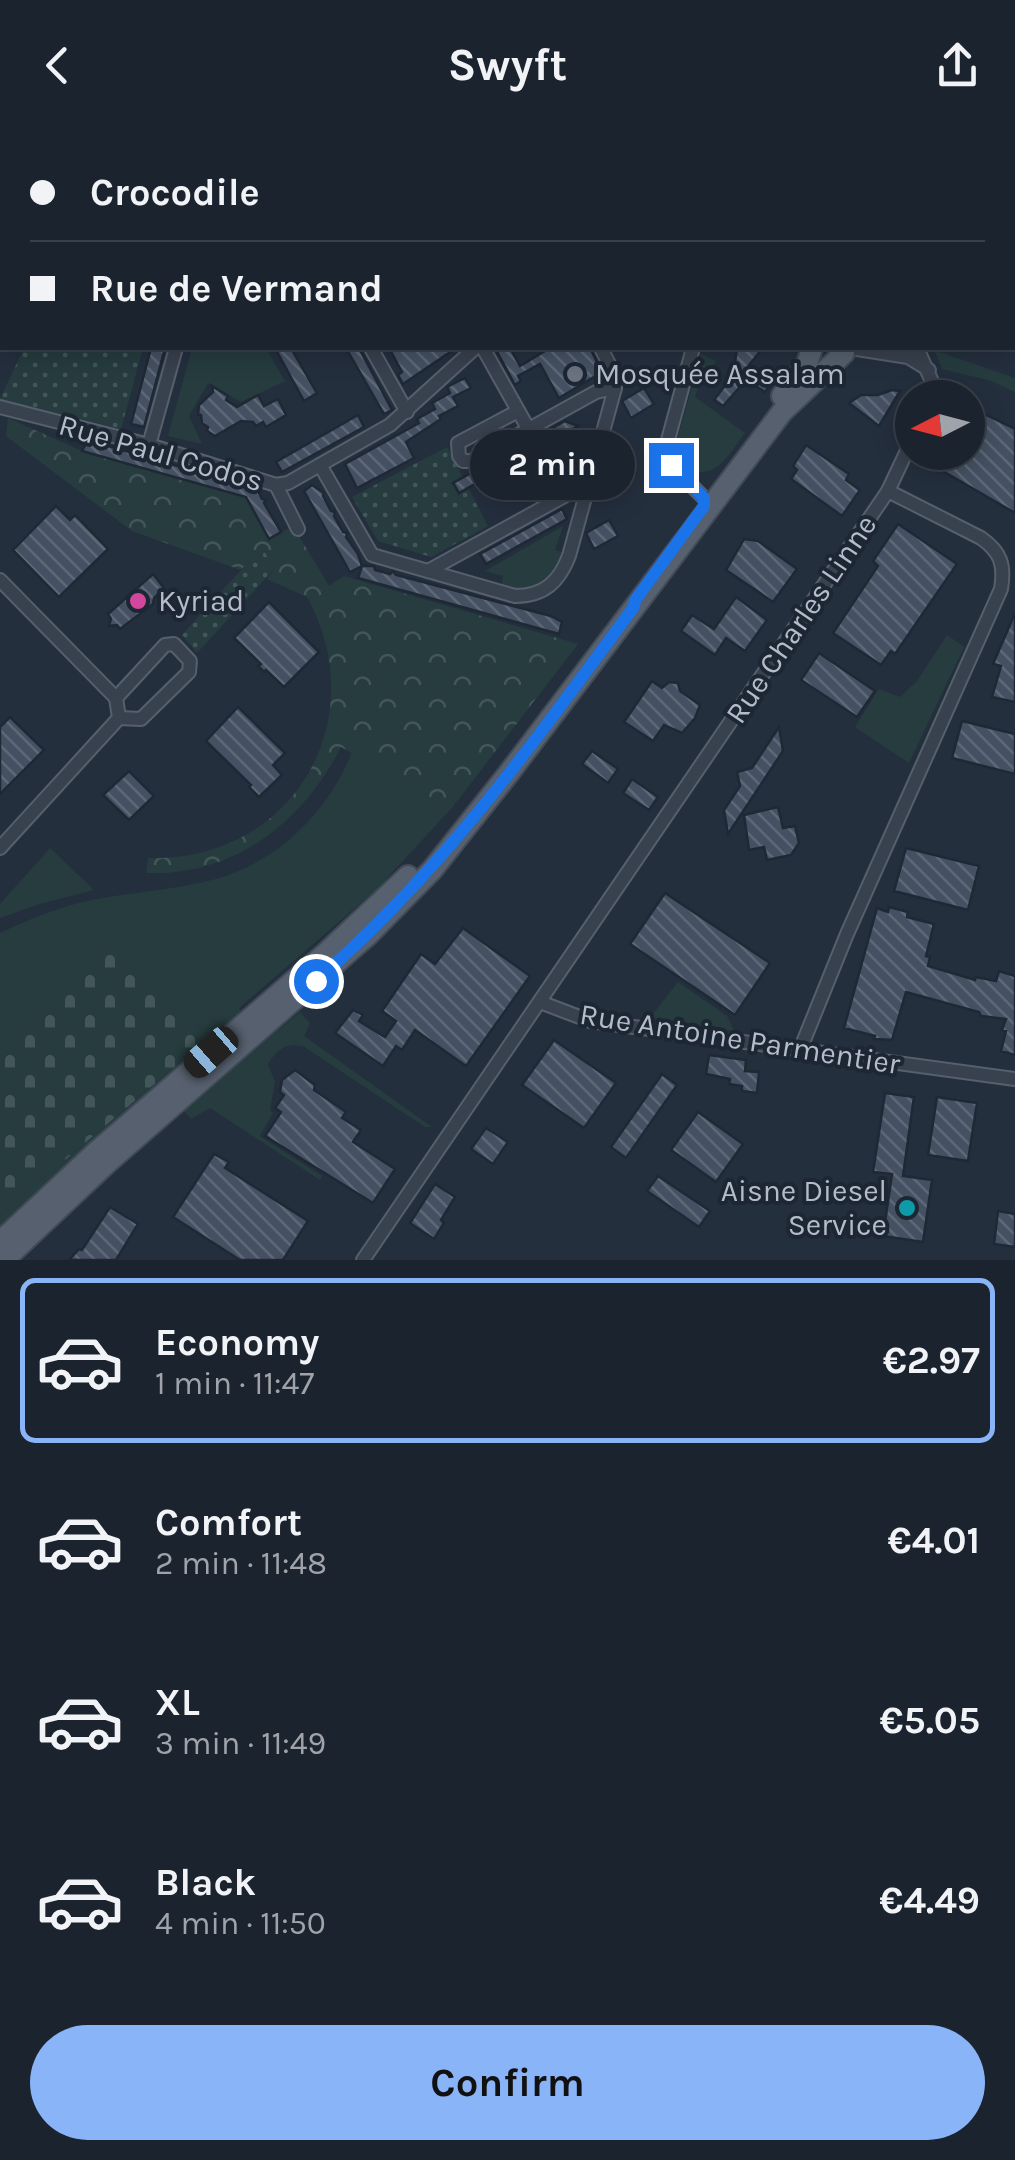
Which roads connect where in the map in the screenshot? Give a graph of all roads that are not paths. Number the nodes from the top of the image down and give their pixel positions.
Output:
1 (175, 350) edge
2 (372, 350) edge
3 (473, 350) edge
4 (483, 350) edge
5 (601, 350) edge
6 (689, 350) edge
7 (811, 350) edge
8 (853, 350) edge
9 (918, 350) edge
10 (929, 370) junction
11 (932, 380) edge
12 (614, 388) junction
13 (0, 407) edge
14 (518, 410) junction
15 (407, 412) junction
16 (529, 430) junction
17 (149, 445) junction
18 (320, 465) junction
19 (898, 470) edge
20 (588, 484) junction
21 (276, 485) junction
22 (888, 490) junction
23 (708, 501) junction
24 (298, 529) dead end
25 (428, 571) junction
26 (0, 580) edge
27 (116, 698) junction
28 (119, 718) junction
29 (0, 848) edge
30 (540, 1002) junction
31 (800, 1050) junction
32 (1015, 1079) edge
33 (0, 1242) edge
34 (4, 1260) edge
35 (363, 1260) edge

1 - 17 street
2 - 15 street
3 - 15 street
4 - 14 street
5 - 12 street
6 - 23 street
7 - 23 main road
8 - 10 street
8 - 23 main road
9 - 10 street
10 - 11 street
12 - 16 street
12 - 20 street
13 - 17 street, Rue Paul Codos
14 - 16 street
14 - 16 street
15 - 18 street
17 - 21 street, Rue Paul Codos
18 - 21 street
18 - 25 street
19 - 22 street
20 - 25 street
20 - 25 street
21 - 24 street, Rue Paul Codos
22 - 30 street, Rue Charles Linne
22 - 31 street, Rue Charles Linne
23 - 33 main road
23 - 34 main road
26 - 27 street
27 - 28 street
27 - 28 street
28 - 29 street
30 - 31 street, Rue Antoine Parmentier
30 - 35 street, Rue Antoine Parmentier
31 - 32 street, Rue Antoine Parmentier

